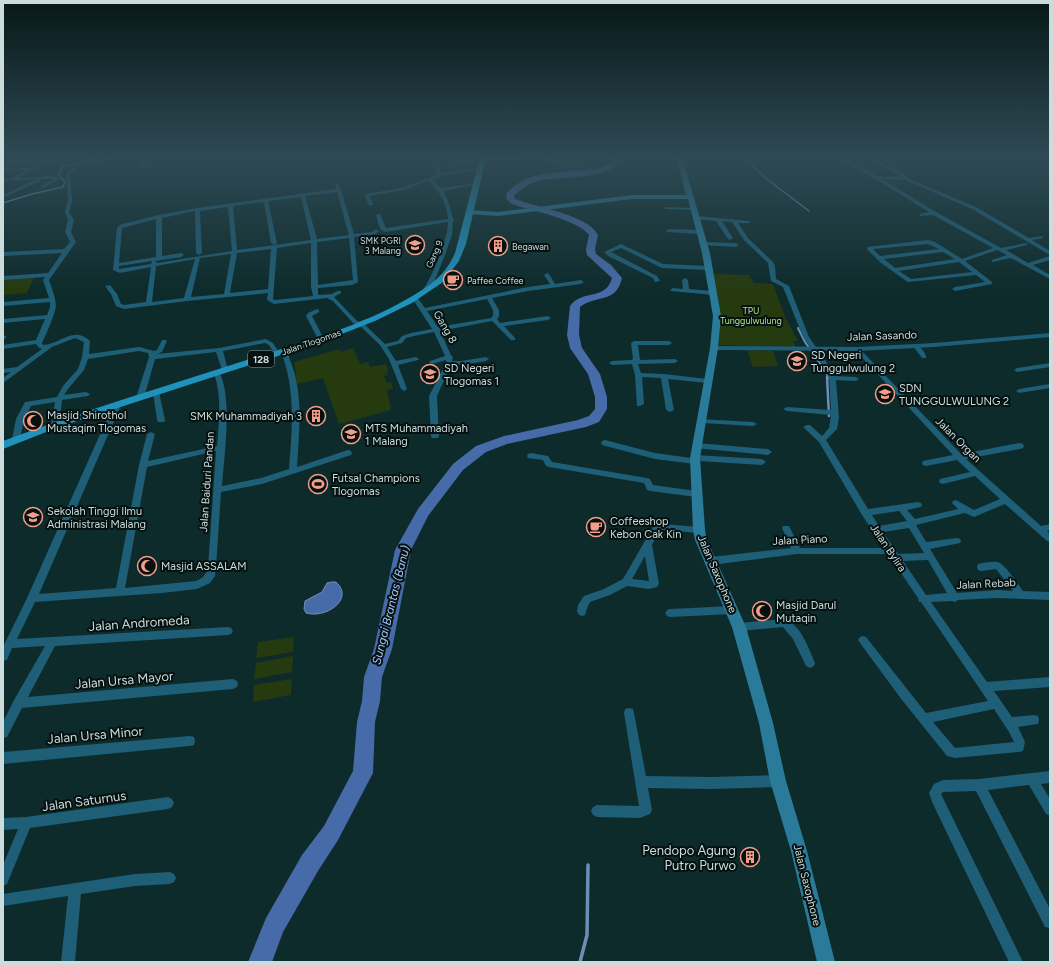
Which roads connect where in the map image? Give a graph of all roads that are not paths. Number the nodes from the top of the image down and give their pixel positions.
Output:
1 (69, 202) edge
2 (257, 202) edge
3 (266, 202) edge
4 (305, 202) edge
5 (342, 202) edge
6 (446, 202) edge
7 (471, 202) edge
8 (598, 202) edge
9 (691, 202) edge
10 (917, 202) edge
11 (959, 202) edge
12 (230, 205) junction
13 (667, 208) dead end
14 (197, 209) junction
15 (469, 212) junction
16 (934, 213) junction
17 (695, 214) junction
18 (378, 215) dead end
19 (922, 215) dead end
20 (159, 216) junction
21 (452, 220) junction
22 (718, 220) junction
23 (734, 221) junction
24 (748, 222) dead end
25 (669, 231) dead end
26 (700, 232) junction
27 (352, 234) junction
28 (1041, 237) dead end
29 (730, 238) dead end
30 (314, 239) junction
31 (448, 242) junction
32 (462, 242) junction
33 (1026, 242) junction
34 (703, 244) junction
35 (274, 245) junction
36 (736, 245) dead end
37 (998, 249) junction
38 (235, 250) junction
39 (944, 250) junction
40 (66, 251) junction
41 (1050, 253) edge
42 (3, 254) edge
43 (198, 255) junction
44 (1011, 256) junction
45 (880, 258) junction
46 (1050, 258) edge
47 (156, 261) junction
48 (960, 261) junction
49 (994, 261) dead end
50 (1027, 265) junction
51 (662, 266) junction
52 (709, 268) junction
53 (895, 270) junction
54 (976, 273) junction
55 (48, 275) junction
56 (547, 275) dead end
57 (1050, 277) edge
58 (3, 278) edge
59 (684, 280) dead end
60 (581, 282) dead end
61 (338, 285) junction
62 (108, 286) dead end
63 (554, 286) junction
64 (314, 287) junction
65 (955, 289) dead end
66 (673, 290) dead end
67 (270, 291) junction
68 (686, 291) junction
69 (339, 292) junction
70 (424, 292) junction
71 (713, 293) junction
72 (227, 295) junction
73 (316, 296) junction
74 (328, 296) junction
75 (415, 298) junction
76 (489, 298) junction
77 (187, 299) junction
78 (52, 300) junction
79 (340, 303) junction
80 (3, 304) edge
81 (149, 304) junction
82 (423, 310) junction
83 (317, 311) dead end
84 (50, 317) junction
85 (548, 318) dead end
86 (493, 320) junction
87 (3, 321) edge
88 (361, 324) junction
89 (498, 325) junction
90 (435, 330) junction
91 (1050, 335) edge
92 (321, 339) junction
93 (512, 339) dead end
94 (164, 341) dead end
95 (39, 343) junction
96 (669, 343) dead end
97 (51, 346) junction
98 (383, 346) junction
99 (916, 346) junction
100 (3, 347) edge
101 (714, 348) junction
102 (811, 348) junction
103 (857, 349) junction
104 (219, 350) junction
105 (280, 353) junction
106 (152, 355) junction
107 (85, 357) junction
108 (924, 357) dead end
109 (416, 359) dead end
110 (486, 359) dead end
111 (450, 360) junction
112 (636, 361) junction
113 (674, 361) dead end
114 (432, 362) dead end
115 (612, 363) dead end
116 (393, 364) junction
117 (1050, 365) edge
118 (19, 369) junction
119 (1017, 370) dead end
120 (3, 371) edge
121 (221, 372) junction
122 (638, 375) junction
123 (664, 376) junction
124 (832, 378) junction
125 (856, 379) dead end
126 (3, 381) edge
127 (707, 381) junction
128 (1050, 386) edge
129 (404, 389) dead end
130 (1019, 391) dead end
131 (156, 392) junction
132 (86, 394) dead end
133 (140, 398) junction
134 (59, 399) junction
135 (640, 404) dead end
136 (118, 405) junction
137 (787, 409) dead end
138 (670, 410) dead end
139 (830, 412) junction
140 (161, 420) dead end
141 (702, 421) junction
142 (753, 424) dead end
143 (55, 425) junction
144 (807, 427) dead end
145 (151, 434) dead end
146 (435, 436) dead end
147 (820, 438) junction
148 (16, 439) junction
149 (605, 443) dead end
150 (3, 445) edge
151 (1020, 446) dead end
152 (220, 448) junction
153 (768, 452) dead end
154 (348, 453) dead end
155 (696, 455) junction
156 (531, 456) dead end
157 (959, 457) junction
158 (762, 462) dead end
159 (926, 462) dead end
160 (143, 465) junction
161 (293, 471) junction
162 (976, 473) junction
163 (943, 481) dead end
164 (217, 490) junction
165 (696, 494) junction
166 (1006, 500) junction
167 (956, 503) dead end
168 (918, 505) dead end
169 (901, 508) junction
170 (972, 512) junction
171 (865, 514) junction
172 (912, 523) junction
173 (1050, 527) edge
174 (786, 528) dead end
175 (1040, 529) junction
176 (699, 530) junction
177 (876, 530) junction
178 (1050, 539) edge
179 (957, 541) dead end
180 (648, 546) junction
181 (925, 546) junction
182 (797, 550) junction
183 (892, 555) junction
184 (930, 556) junction
185 (711, 561) junction
186 (981, 567) dead end
187 (626, 582) junction
188 (120, 591) junction
189 (1021, 595) junction
190 (1050, 596) edge
191 (32, 598) junction
192 (955, 598) junction
193 (922, 599) junction
194 (732, 610) junction
195 (582, 612) dead end
196 (670, 613) dead end
197 (739, 627) junction
198 (228, 631) dead end
199 (863, 640) dead end
200 (52, 642) junction
201 (10, 644) junction
202 (3, 657) edge
203 (810, 663) dead end
204 (1050, 682) edge
205 (233, 684) dead end
206 (984, 686) junction
207 (18, 703) junction
208 (996, 704) junction
209 (629, 713) dead end
210 (924, 719) junction
211 (1034, 720) dead end
212 (1009, 723) junction
213 (3, 733) edge
214 (190, 741) dead end
215 (3, 758) edge
216 (1050, 777) edge
217 (1032, 780) junction
218 (778, 781) junction
219 (642, 782) junction
220 (979, 785) junction
221 (168, 803) dead end
222 (1050, 810) edge
223 (597, 811) dead end
224 (26, 823) junction
225 (3, 824) edge
226 (170, 878) dead end
227 (3, 880) edge
228 (75, 889) junction
229 (3, 900) edge
230 (1050, 922) edge
231 (68, 962) edge
232 (826, 962) edge
233 (1016, 962) edge

1 - 40 street
2 - 12 street
3 - 35 street
4 - 30 street
5 - 27 street
6 - 21 street, Gang 9
7 - 15 main road, Jalan Tlogomas / 128
8 - 15 main road
9 - 17 main road, Jalan Saxophone
10 - 16 street
11 - 33 street
12 - 14 street
12 - 38 street
13 - 17 street
14 - 20 street
14 - 43 street
15 - 32 main road, Jalan Tlogomas / 128
16 - 19 street
16 - 37 street
17 - 22 street
17 - 26 main road, Jalan Saxophone
18 - 21 street
20 - 47 street
20 - 47 street
21 - 31 street, Gang 9
22 - 23 street
22 - 29 street
23 - 24 street
23 - 102 street
25 - 26 street
26 - 34 main road, Jalan Saxophone
27 - 30 street
27 - 61 street
28 - 33 street
30 - 35 street
30 - 64 street
31 - 32 street
31 - 70 street, Gang 9
32 - 70 main road, Jalan Tlogomas / 128
33 - 37 street
33 - 41 street
34 - 36 street
34 - 52 main road, Jalan Saxophone
35 - 38 street
35 - 67 street
37 - 44 street
37 - 48 street
38 - 43 street
38 - 72 street
39 - 45 street
39 - 45 street
39 - 48 street
40 - 42 street
40 - 55 street
43 - 47 street
43 - 47 street
43 - 77 street
44 - 49 street
44 - 50 street
45 - 53 street
46 - 50 street
47 - 81 street
48 - 53 street
48 - 54 street
50 - 57 street
51 - 51 street
51 - 52 street
52 - 71 main road, Jalan Saxophone
53 - 54 street
54 - 65 street
55 - 58 street
55 - 78 street
56 - 63 street
59 - 68 street
60 - 63 street
61 - 64 street
61 - 69 street
62 - 81 street
63 - 76 street
64 - 73 street
66 - 68 street
67 - 72 street
67 - 73 street
68 - 71 street
69 - 74 street
69 - 79 street
70 - 75 main road, Jalan Tlogomas / 128
71 - 101 main road, Jalan Saxophone
72 - 77 street
73 - 74 street
74 - 79 street
75 - 82 street, Gang 8
75 - 88 main road, Jalan Tlogomas / 128
76 - 82 street
76 - 86 street
77 - 81 street
78 - 80 street
78 - 84 street
79 - 88 street
82 - 90 street, Gang 8
83 - 92 street
84 - 87 street
84 - 95 street
85 - 89 street
86 - 89 street
86 - 90 street
88 - 92 main road, Jalan Tlogomas / 128
88 - 98 street
89 - 93 street
90 - 98 street
90 - 111 street, Gang 8
91 - 99 street, Jalan Sasando
92 - 105 main road, Jalan Tlogomas / 128
94 - 106 street
95 - 97 street
95 - 100 street
96 - 112 street
97 - 107 street
97 - 118 street
98 - 116 street
99 - 103 street, Jalan Sasando
99 - 108 street
101 - 102 street, Jalan Sasando
101 - 127 main road, Jalan Saxophone
102 - 103 street, Jalan Sasando
102 - 124 street
103 - 157 street, Jalan Organ
104 - 105 street
104 - 106 street
104 - 121 street, Jalan Baiduri Pandan
105 - 121 main road, Jalan Tlogomas / 128
105 - 161 street
106 - 107 street
106 - 133 street
107 - 134 street
109 - 116 street
110 - 111 street
111 - 114 street
111 - 146 street
112 - 113 street
112 - 115 street
112 - 122 street
116 - 129 street
117 - 119 street
118 - 120 street
118 - 126 street
121 - 131 main road, Jalan Tlogomas / 128
121 - 152 street, Jalan Baiduri Pandan
122 - 123 street
122 - 135 street
123 - 127 street
123 - 138 street
124 - 125 street
124 - 139 street
127 - 141 main road, Jalan Saxophone
128 - 130 street
131 - 133 main road, Jalan Tlogomas / 128
131 - 140 street
132 - 134 street
133 - 136 main road, Jalan Tlogomas / 128
134 - 143 street
134 - 148 street
136 - 143 main road, Jalan Tlogomas / 128
136 - 191 street
137 - 139 street
139 - 147 street
141 - 142 street
141 - 155 main road, Jalan Saxophone
143 - 148 main road, Jalan Tlogomas / 128
144 - 147 street, Jalan Bylira
145 - 160 street
147 - 171 street, Jalan Bylira
148 - 150 main road, Jalan Tlogomas / 128
149 - 155 street
151 - 157 street
152 - 160 street
152 - 164 street, Jalan Baiduri Pandan
153 - 155 street
154 - 161 street
155 - 158 street
155 - 165 main road, Jalan Saxophone
156 - 165 street
157 - 159 street
157 - 162 street, Jalan Organ
160 - 188 street
161 - 164 street
162 - 163 street
162 - 166 street, Jalan Organ
164 - 188 street, Jalan Baiduri Pandan
165 - 176 main road, Jalan Saxophone
166 - 170 street
166 - 175 street, Jalan Organ
167 - 170 street
168 - 169 street
169 - 171 street
169 - 172 street
170 - 172 street
171 - 177 street, Jalan Bylira
172 - 177 street
172 - 181 street
173 - 175 street
174 - 182 street
175 - 178 street, Jalan Organ
176 - 180 street
176 - 185 main road, Jalan Saxophone
177 - 183 street, Jalan Bylira
179 - 181 street
180 - 187 street
180 - 187 street
181 - 184 street
182 - 183 street, Jalan Piano
182 - 185 street, Jalan Piano
183 - 184 street, Jalan Piano
183 - 193 street, Jalan Bylira
184 - 192 street
185 - 194 main road, Jalan Saxophone
186 - 189 street
187 - 195 street
188 - 191 street
189 - 190 street, Jalan Rebab
189 - 192 street, Jalan Rebab
191 - 201 street
192 - 193 street, Jalan Rebab
193 - 206 street, Jalan Bylira
194 - 196 street
194 - 197 main road, Jalan Saxophone
197 - 203 street
197 - 218 main road, Jalan Saxophone
198 - 200 street, Jalan Andromeda
199 - 210 street
200 - 201 street, Jalan Andromeda
200 - 207 street
201 - 202 street
204 - 206 street
205 - 207 street, Jalan Ursa Mayor
206 - 208 street, Jalan Bylira
207 - 213 street
208 - 210 street
208 - 212 street, Jalan Bylira
209 - 219 street
210 - 212 street, Jalan Bylira
211 - 212 street
214 - 215 street, Jalan Ursa Minor
216 - 217 street
217 - 220 street
217 - 222 street
218 - 219 street
218 - 232 main road, Jalan Saxophone
219 - 223 street
220 - 230 street
220 - 233 street
221 - 224 street, Jalan Saturnus
224 - 225 street, Jalan Saturnus
224 - 227 street
226 - 228 street
228 - 229 street
228 - 231 street

